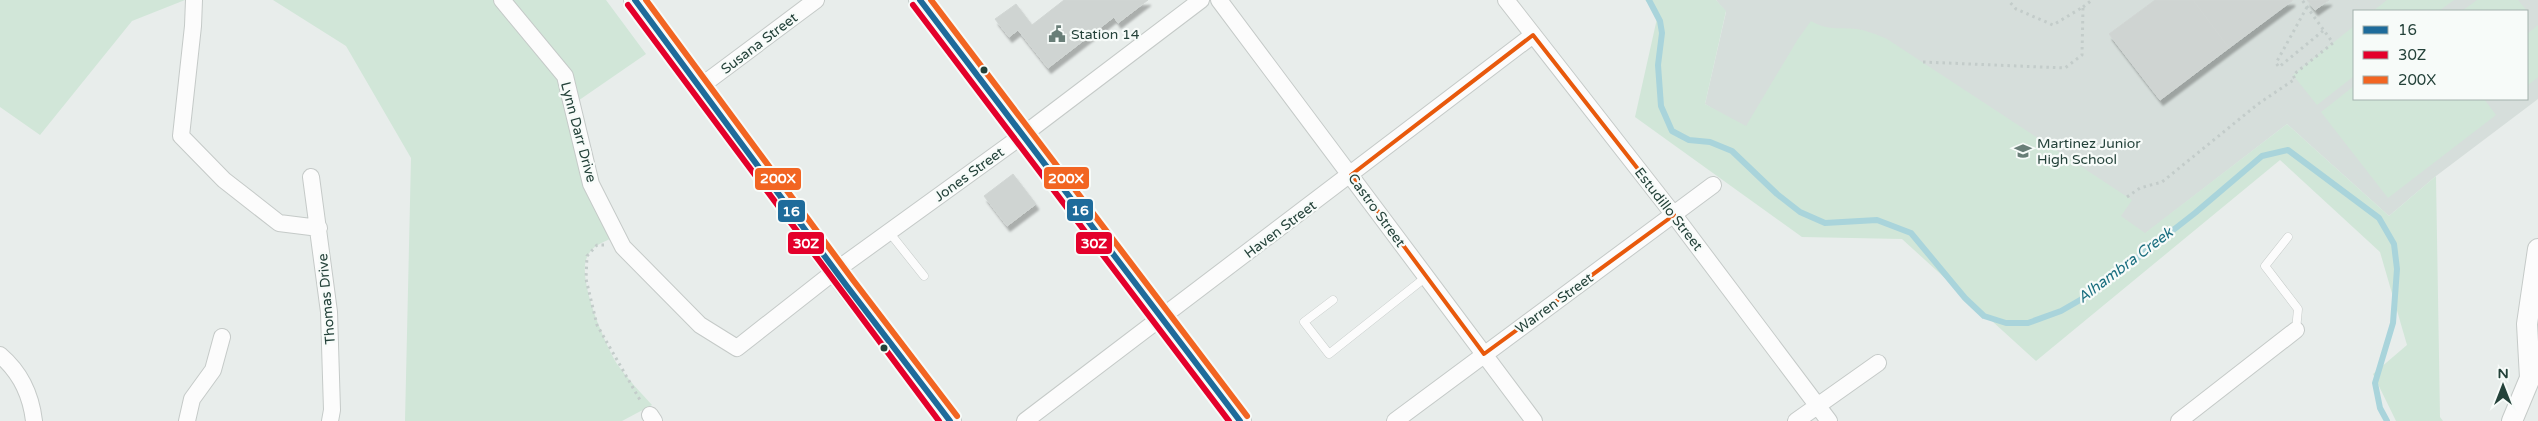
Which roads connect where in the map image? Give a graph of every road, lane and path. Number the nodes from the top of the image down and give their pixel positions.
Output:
1 (194, 0) edge
2 (502, 0) edge
3 (635, 0) edge
4 (816, 0) edge
5 (920, 0) edge
6 (1201, 0) edge
7 (1219, 0) edge
8 (1506, 0) edge
9 (2008, 0) edge
10 (2092, 0) edge
11 (2302, 0) edge
12 (2083, 7) junction
13 (2307, 7) junction
14 (2324, 30) junction
15 (1534, 36) junction
16 (1924, 62) dead end
17 (701, 86) junction
18 (1023, 135) junction
19 (1352, 175) junction
20 (311, 177) dead end
21 (1712, 186) dead end
22 (2127, 198) dead end
23 (1674, 215) junction
24 (319, 228) junction
25 (889, 232) junction
26 (2288, 237) dead end
27 (623, 247) junction
28 (2538, 249) edge
29 (836, 271) junction
30 (924, 276) dead end
31 (1426, 277) junction
32 (1333, 300) dead end
33 (1161, 319) junction
34 (2296, 330) joint
35 (222, 337) dead end
36 (737, 348) joint
37 (1484, 354) junction
38 (0, 355) edge
39 (1878, 363) dead end
40 (1817, 405) junction
41 (652, 418) edge
42 (34, 421) edge
43 (187, 421) edge
44 (330, 421) edge
45 (950, 421) edge
46 (1025, 421) edge
47 (1240, 421) edge
48 (1395, 421) edge
49 (1534, 421) edge
50 (1796, 421) edge
51 (1829, 421) edge
52 (2178, 421) edge
53 (2512, 421) edge

1 - 24 street
2 - 27 street, Lynn Darr Drive
3 - 17 main road
4 - 17 street, Susana Street
5 - 18 main road
6 - 18 street, Jones Street
7 - 19 street, Castro Street
8 - 15 street, Estudillo Street
9 - 12 path
10 - 12 path
11 - 13 path
12 - 16 path
13 - 14 path
13 - 14 path
14 - 22 path
15 - 19 street, Haven Street
15 - 23 street, Estudillo Street
17 - 29 main road
18 - 25 street, Jones Street
18 - 33 main road
19 - 31 street, Castro Street
19 - 33 street, Haven Street
20 - 24 street, Thomas Drive
21 - 23 street, Warren Street
23 - 37 street, Warren Street
23 - 40 street, Estudillo Street
24 - 44 street, Thomas Drive
25 - 29 street, Jones Street
25 - 30 lane
26 - 34 lane
27 - 36 street, Lynn Darr Drive
27 - 41 path
28 - 53 street
29 - 36 street, Jones Street
29 - 45 main road
31 - 32 lane
31 - 37 street, Castro Street
33 - 46 street, Haven Street
33 - 47 main road
34 - 52 street
35 - 43 street
37 - 48 street, Warren Street
37 - 49 street, Castro Street
38 - 42 street
39 - 40 street
40 - 50 street
40 - 51 street, Estudillo Street

